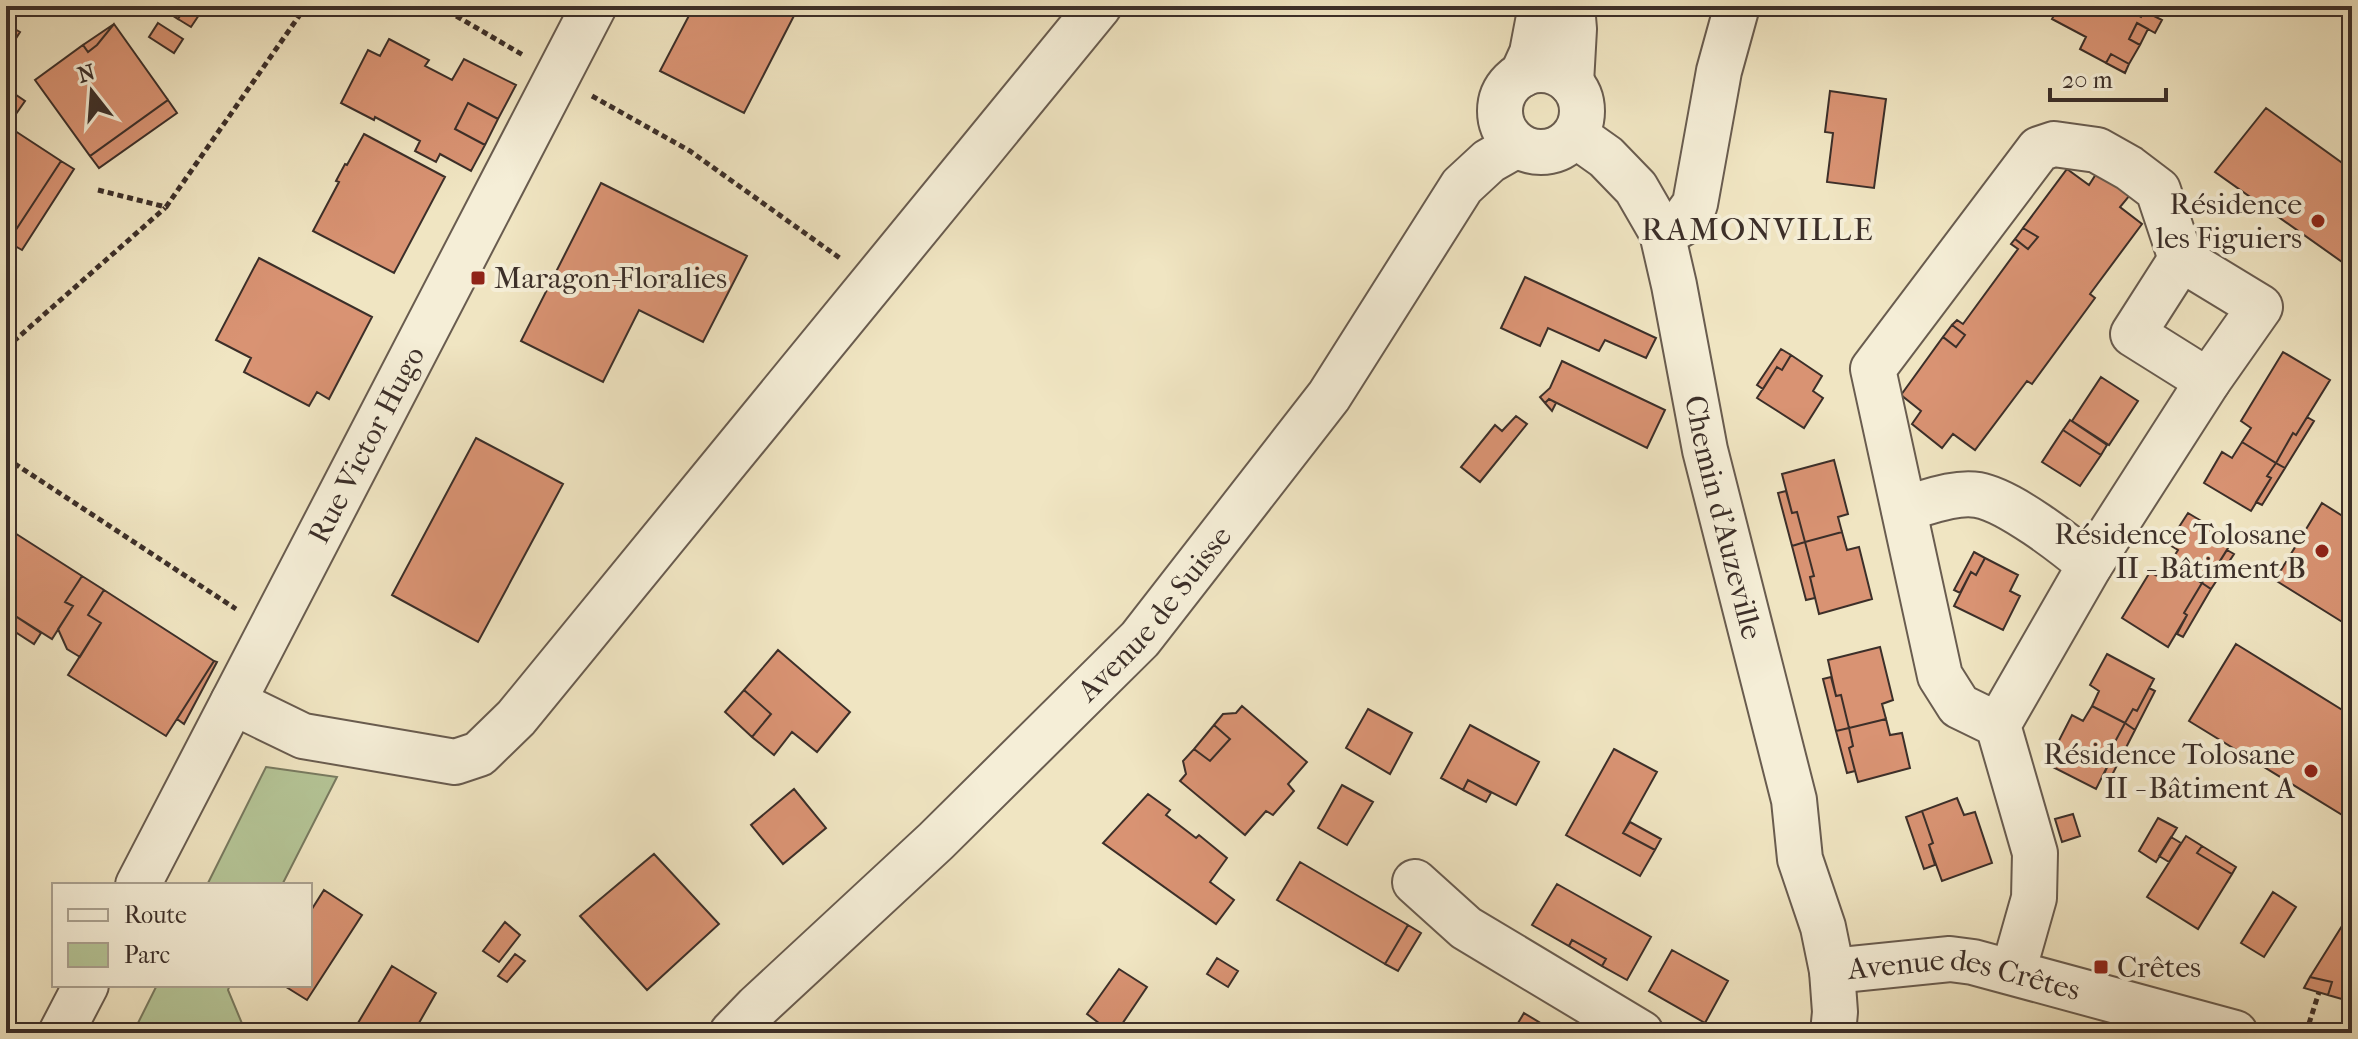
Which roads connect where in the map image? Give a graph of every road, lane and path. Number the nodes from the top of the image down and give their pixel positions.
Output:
1 (306, 6) edge
2 (439, 6) edge
3 (594, 6) edge
4 (1099, 6) edge
5 (1541, 6) edge
6 (1572, 6) edge
7 (1737, 6) edge
8 (1522, 75) junction
9 (1571, 83) junction
10 (575, 86) junction
11 (1575, 135) junction
12 (1517, 145) junction
13 (98, 190) dead end
14 (166, 207) junction
15 (1662, 233) junction
16 (2181, 259) junction
17 (851, 266) dead end
18 (6, 348) edge
19 (2208, 381) junction
20 (6, 458) edge
21 (1904, 509) junction
22 (2090, 565) junction
23 (244, 614) dead end
24 (233, 702) junction
25 (1998, 725) junction
26 (1415, 882) dead end
27 (139, 883) edge
28 (1847, 970) junction
29 (2013, 972) junction
30 (85, 987) edge
31 (2319, 992) dead end
32 (61, 1033) edge
33 (732, 1033) edge
34 (1641, 1033) edge
35 (1833, 1033) edge
36 (1859, 1033) edge
37 (2235, 1033) edge
38 (2306, 1033) edge

1 - 14 path
2 - 10 path
3 - 10 street, Rue Victor Hugo
4 - 24 street
5 - 8 street
6 - 9 street
7 - 15 street
8 - 9 street
8 - 12 street
9 - 11 street
10 - 17 path
10 - 24 street, Rue Victor Hugo
11 - 12 street
11 - 15 street, Chemin d'Auzeville
12 - 33 street, Avenue de Suisse
13 - 14 path
14 - 18 path
15 - 28 street, Chemin d'Auzeville
16 - 19 street
16 - 19 street
16 - 21 street
19 - 22 street
20 - 23 path
21 - 22 street
21 - 25 street
22 - 25 street
24 - 27 street, Rue Victor Hugo
25 - 29 street
26 - 34 street
28 - 29 street, Avenue des Crêtes
28 - 35 street, Chemin d'Auzeville
28 - 36 street, Chemin d'Auzeville
29 - 37 street, Avenue des Crêtes
30 - 32 street
31 - 38 path

